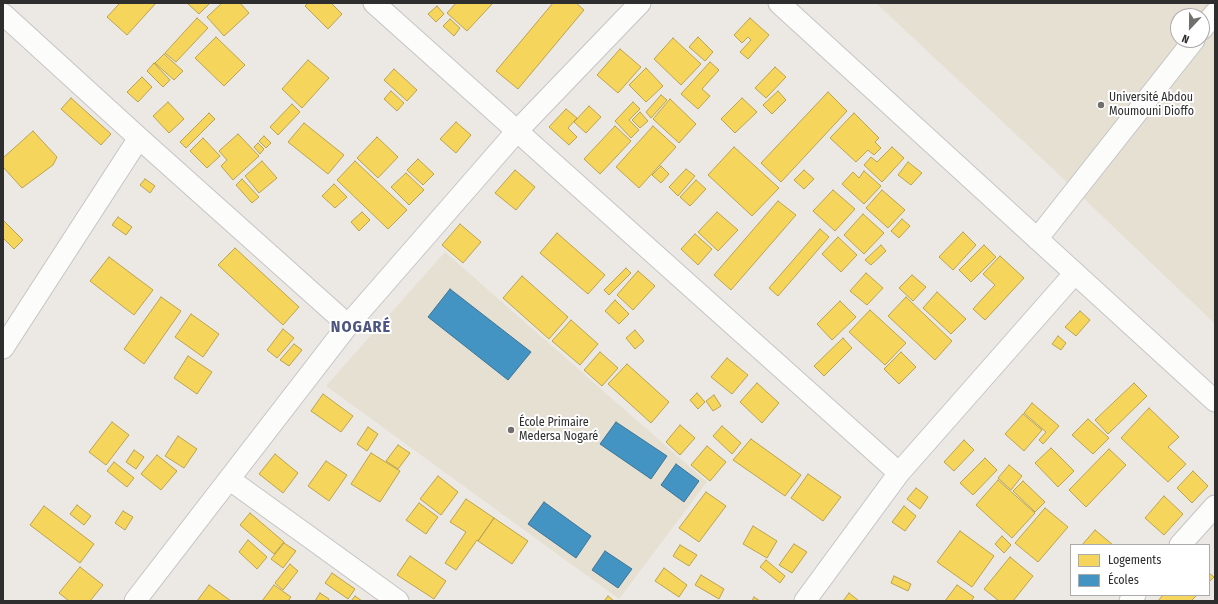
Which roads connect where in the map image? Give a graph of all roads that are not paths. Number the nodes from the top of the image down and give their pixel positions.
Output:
1 (374, 3) edge
2 (640, 3) edge
3 (779, 3) edge
4 (3, 14) edge
5 (1188, 48) edge
6 (517, 131) junction
7 (139, 138) junction
8 (1038, 239) junction
9 (1075, 273) junction
10 (348, 325) junction
11 (3, 348) edge
12 (1215, 401) edge
13 (899, 473) junction
14 (229, 480) junction
15 (1215, 506) edge
16 (1181, 544) edge
17 (135, 601) edge
18 (398, 601) edge
19 (806, 601) edge

1 - 6 street
2 - 6 street
3 - 8 street
4 - 7 street
5 - 8 street
6 - 10 street
6 - 13 street
7 - 10 street
7 - 11 street
8 - 9 street
9 - 12 street
9 - 13 street
10 - 14 street
13 - 19 street
14 - 17 street
14 - 18 street
15 - 16 street

